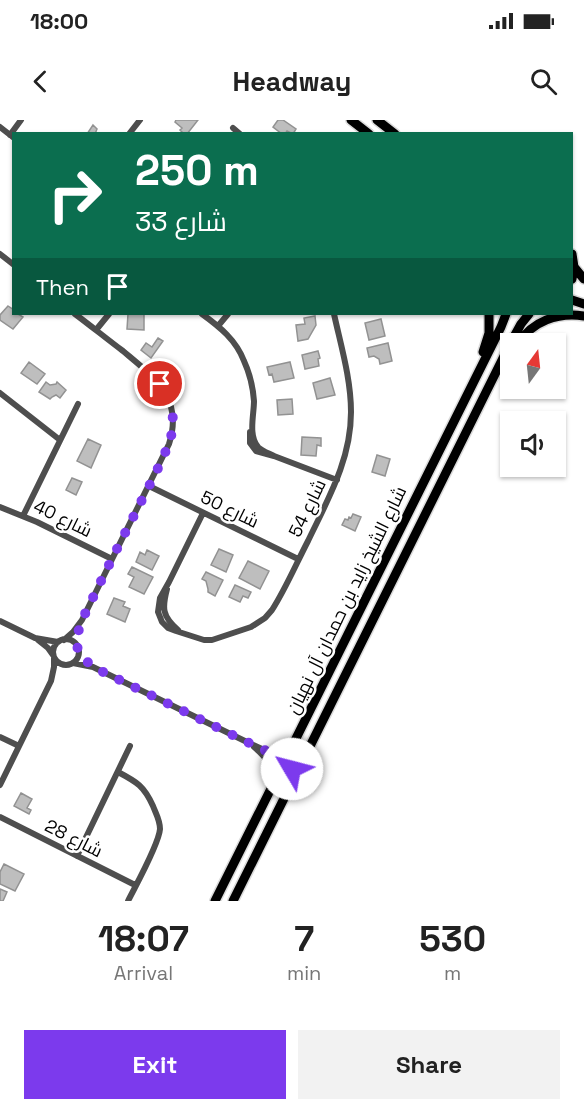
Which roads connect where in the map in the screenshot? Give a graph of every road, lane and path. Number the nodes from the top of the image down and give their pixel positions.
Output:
1 (140, 120) edge
2 (351, 120) edge
3 (377, 120) edge
4 (0, 127) edge
5 (233, 128) dead end
6 (131, 132) edge
7 (238, 132) edge
8 (366, 132) edge
9 (392, 132) edge
10 (12, 136) edge
11 (0, 254) edge
12 (573, 260) edge
13 (12, 263) edge
14 (574, 267) junction
15 (573, 273) edge
16 (584, 279) edge
17 (76, 315) edge
18 (108, 315) edge
19 (203, 315) edge
20 (227, 315) edge
21 (334, 315) edge
22 (489, 315) edge
23 (506, 315) edge
24 (528, 315) edge
25 (584, 316) edge
26 (218, 326) junction
27 (96, 330) junction
28 (516, 333) edge
29 (525, 333) edge
30 (500, 365) edge
31 (500, 373) edge
32 (494, 377) junction
33 (476, 378) junction
34 (0, 393) edge
35 (78, 404) dead end
36 (60, 440) junction
37 (337, 480) junction
38 (149, 486) junction
39 (0, 507) edge
40 (203, 513) junction
41 (23, 516) junction
42 (112, 559) junction
43 (298, 560) junction
44 (82, 620) junction
45 (0, 621) edge
46 (35, 638) junction
47 (61, 641) junction
48 (77, 648) junction
49 (54, 656) junction
50 (71, 664) junction
51 (93, 667) junction
52 (51, 681) junction
53 (0, 737) edge
54 (249, 743) junction
55 (19, 746) junction
56 (130, 746) dead end
57 (286, 760) junction
58 (118, 772) junction
59 (0, 785) edge
60 (272, 787) junction
61 (282, 802) junction
62 (0, 817) edge
63 (76, 856) junction
64 (135, 885) junction
65 (128, 901) edge
66 (215, 901) edge
67 (233, 901) edge

1 - 6 street
2 - 8 main road
3 - 9 main road
4 - 10 street
5 - 7 street
11 - 13 street
12 - 14 main road
14 - 15 main road
14 - 16 main road
17 - 27 street
18 - 27 street
19 - 26 street
20 - 26 street
21 - 37 street, شارع 54
22 - 33 main road
23 - 33 main road, شارع الشيخ زايد بن حمدان آل نهيان
24 - 28 main road, شارع الشيخ زايد بن حمدان آل نهيان
25 - 29 main road
26 - 37 street
27 - 38 street
30 - 32 main road, شارع الشيخ زايد بن حمدان آل نهيان
31 - 32 main road
32 - 61 main road, شارع الشيخ زايد بن حمدان آل نهيان
33 - 57 main road, شارع الشيخ زايد بن حمدان آل نهيان
34 - 36 street
35 - 36 street
36 - 41 street
37 - 43 street, شارع 54
38 - 40 street, شارع 50
38 - 42 street
39 - 41 street, شارع 40
40 - 43 street, شارع 50
40 - 43 street, شارع 54
41 - 42 street, شارع 40
42 - 44 street
44 - 47 street
44 - 48 street
45 - 46 street
46 - 47 street
46 - 49 street
47 - 48 street
47 - 49 street
48 - 50 street
48 - 51 street
49 - 50 street
49 - 52 street
50 - 51 street
50 - 52 street
51 - 54 street
52 - 55 street
53 - 55 street
54 - 57 street
54 - 60 street
55 - 59 street
56 - 58 street
57 - 60 main road, شارع الشيخ زايد بن حمدان آل نهيان
57 - 61 main road
58 - 63 street
58 - 64 street
60 - 66 main road, شارع الشيخ زايد بن حمدان آل نهيان
61 - 67 main road, شارع الشيخ زايد بن حمدان آل نهيان
62 - 63 street, شارع 28
63 - 64 street, شارع 28
64 - 65 street

